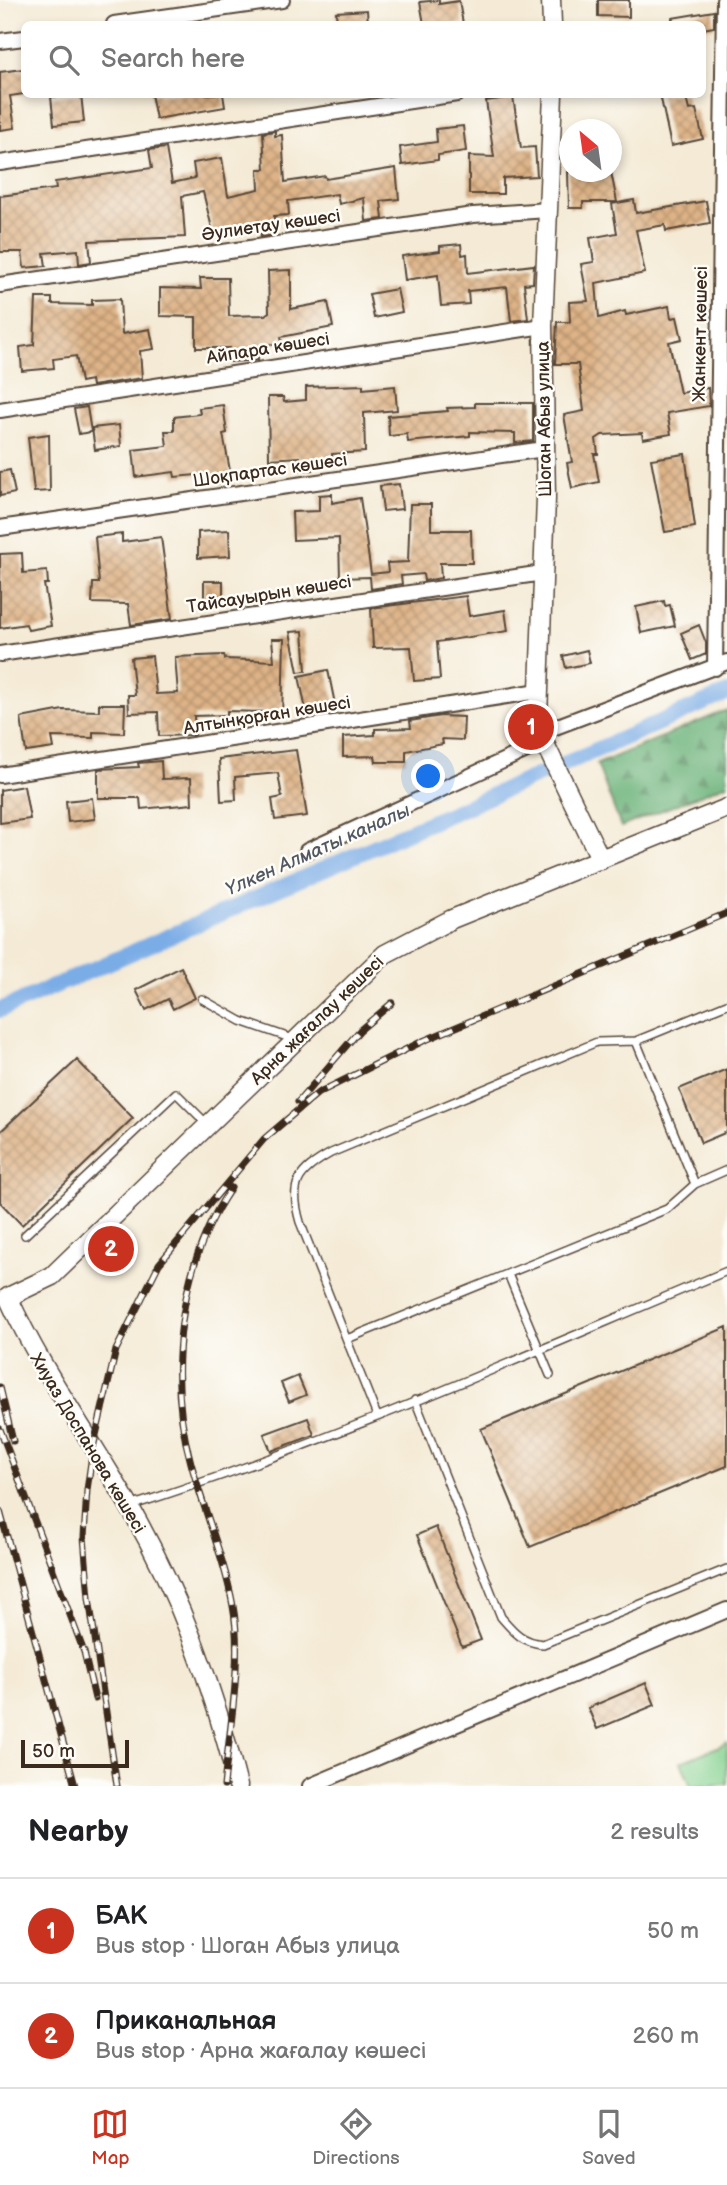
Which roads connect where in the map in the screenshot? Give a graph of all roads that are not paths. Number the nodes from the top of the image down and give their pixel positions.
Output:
1 (282, 0) edge
2 (551, 0) edge
3 (724, 0) edge
4 (135, 21) edge
5 (552, 21) edge
6 (21, 38) edge
7 (0, 41) edge
8 (431, 98) edge
9 (553, 98) edge
10 (0, 163) edge
11 (548, 210) junction
12 (0, 285) edge
13 (543, 326) junction
14 (0, 410) edge
15 (544, 449) junction
16 (0, 528) edge
17 (543, 573) junction
18 (0, 654) edge
19 (721, 665) edge
20 (540, 691) junction
21 (543, 737) junction
22 (0, 775) edge
23 (727, 808) edge
24 (306, 852) dead end
25 (601, 860) junction
26 (202, 999) dead end
27 (727, 1004) edge
28 (297, 1041) junction
29 (636, 1041) junction
30 (208, 1124) junction
31 (727, 1170) edge
32 (695, 1184) junction
33 (25, 1235) dead end
34 (727, 1271) edge
35 (508, 1274) junction
36 (3, 1296) edge
37 (346, 1339) junction
38 (539, 1349) junction
39 (550, 1375) dead end
40 (415, 1401) junction
41 (377, 1416) junction
42 (130, 1506) junction
43 (727, 1569) edge
44 (727, 1610) edge
45 (238, 1786) edge
46 (310, 1786) edge

1 - 4 street
2 - 5 street
3 - 19 street, Жанкент көшесі
6 - 7 street
8 - 10 street
9 - 11 street, Шоган Абыз улица
11 - 12 street, Әулиетау көшесі
11 - 13 street, Шоган Абыз улица
13 - 14 street, Айпара көшесі
13 - 15 street, Шоган Абыз улица
15 - 16 street, Шоқпартас көшесі
15 - 17 street, Шоган Абыз улица
17 - 18 street, Тайсауырын көшесі
17 - 20 street, Шоган Абыз улица
19 - 21 street
20 - 21 street, Шоган Абыз улица
20 - 22 street, Алтынқорған көшесі
21 - 24 street
21 - 25 street
23 - 25 street, Арна жағалау көшесі
25 - 28 street, Арна жағалау көшесі
26 - 28 lane
27 - 29 lane
28 - 30 street, Арна жағалау көшесі
29 - 32 lane
29 - 37 lane
30 - 33 lane
30 - 36 street, Арна жағалау көшесі
31 - 32 lane
32 - 35 lane
34 - 38 lane
35 - 37 lane
35 - 38 lane
36 - 42 street, Хиуаз Доспанова көшесі
37 - 41 lane
38 - 39 lane
38 - 40 lane
40 - 41 lane
40 - 43 lane
41 - 42 lane
42 - 45 street, Хиуаз Доспанова көшесі
44 - 46 street

